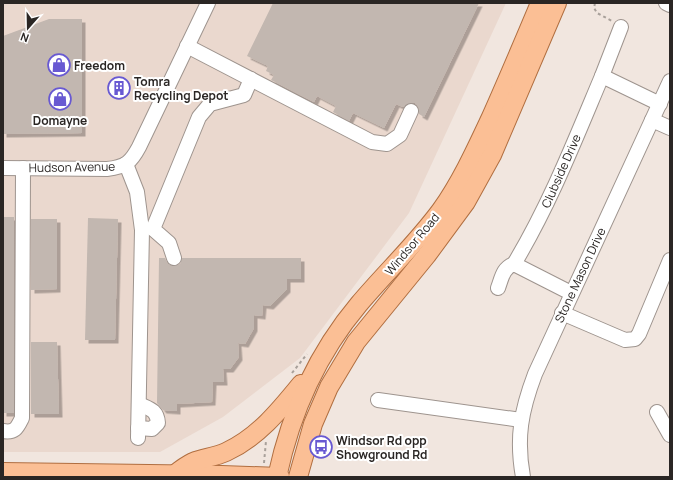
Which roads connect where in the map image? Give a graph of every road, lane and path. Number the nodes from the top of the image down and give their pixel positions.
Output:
1 (208, 3) edge
2 (540, 3) edge
3 (557, 3) edge
4 (594, 3) edge
5 (666, 3) edge
6 (670, 6) edge
7 (621, 27) joint
8 (187, 46) junction
9 (602, 76) junction
10 (251, 79) junction
11 (670, 82) edge
12 (660, 104) junction
13 (411, 111) dead end
14 (652, 120) junction
15 (670, 128) edge
16 (126, 164) junction
17 (3, 168) edge
18 (23, 168) junction
19 (174, 258) dead end
20 (670, 260) edge
21 (514, 264) junction
22 (498, 288) dead end
23 (571, 293) junction
24 (562, 313) junction
25 (312, 359) junction
26 (292, 374) dead end
27 (378, 400) dead end
28 (139, 404) junction
29 (657, 412) dead end
30 (521, 420) junction
31 (3, 431) edge
32 (670, 435) edge
33 (266, 439) dead end
34 (265, 458) dead end
35 (3, 472) edge
36 (174, 474) junction
37 (278, 477) edge
38 (298, 477) edge
39 (523, 477) edge

1 - 8 street, Hudson Avenue
2 - 25 main road, Windsor Road
3 - 38 main road, Windsor Road
4 - 7 path
5 - 6 street
7 - 9 street, Clubside Drive
8 - 10 street
8 - 16 street, Hudson Avenue
9 - 12 street
9 - 21 street, Clubside Drive
10 - 13 street
10 - 19 street
11 - 12 street, Stone Mason Drive
12 - 14 street, Stone Mason Drive
14 - 15 street
14 - 23 street, Stone Mason Drive
16 - 18 street, Hudson Avenue
16 - 28 street
17 - 18 street, Hudson Avenue
18 - 31 street
20 - 24 street
21 - 22 street, Clubside Drive
21 - 23 street
23 - 24 street, Stone Mason Drive
24 - 30 street, Stone Mason Drive
25 - 26 path
25 - 36 main road
25 - 37 main road, Windsor Road
27 - 30 street
28 - 28 street
29 - 32 street
30 - 39 street, Stone Mason Drive
33 - 34 path
35 - 36 main road
36 - 37 main road

